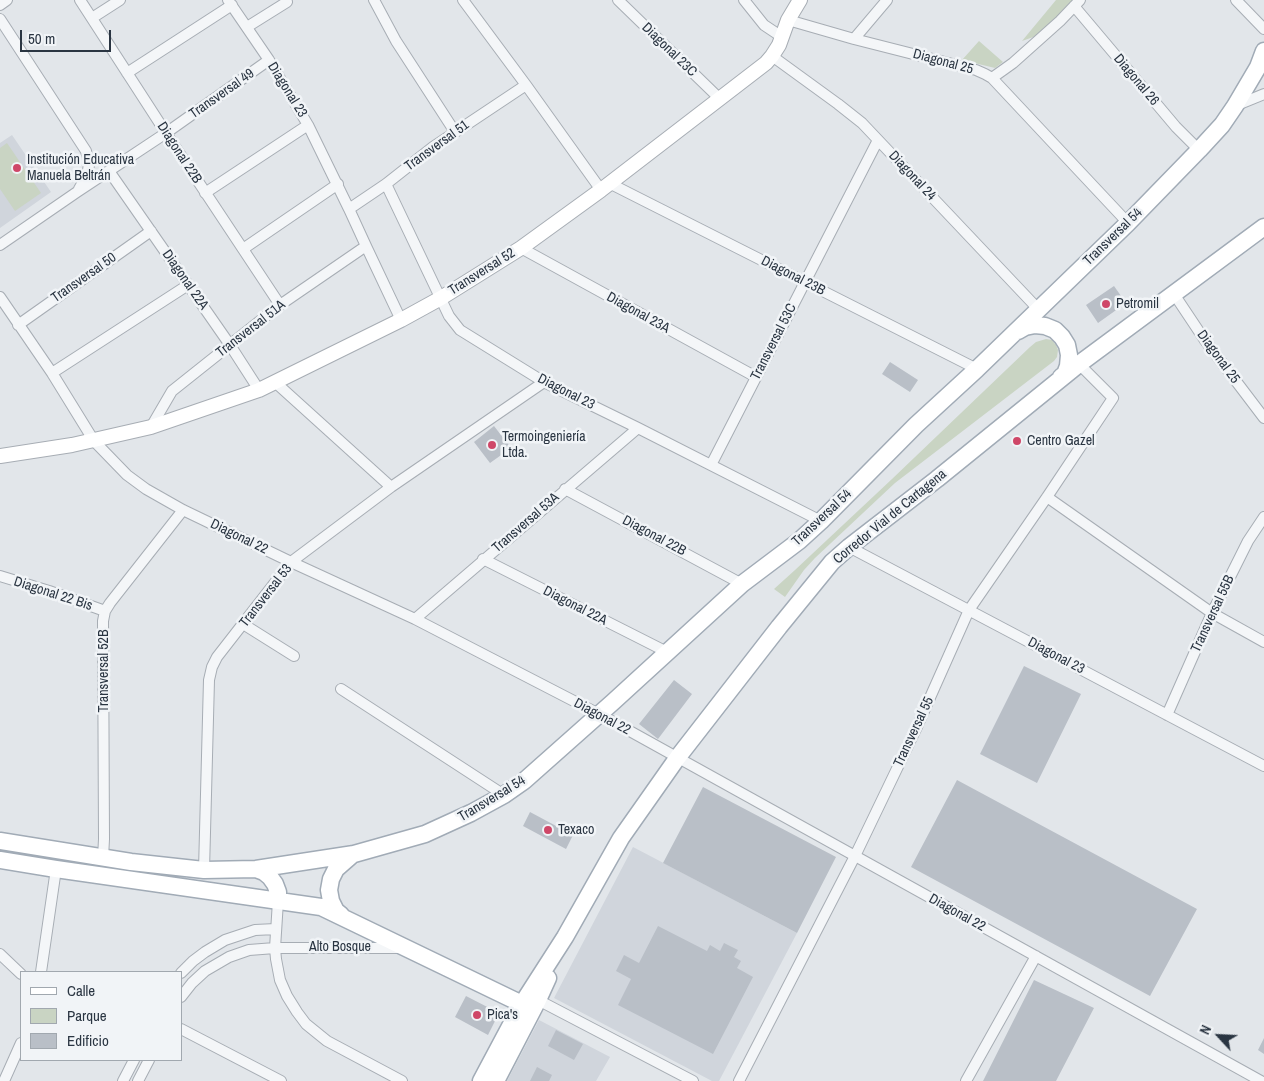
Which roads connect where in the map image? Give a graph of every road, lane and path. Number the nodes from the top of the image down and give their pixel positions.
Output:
1 (8, 0) edge
2 (80, 0) edge
3 (120, 0) edge
4 (374, 0) edge
5 (463, 0) edge
6 (618, 0) edge
7 (744, 0) edge
8 (800, 0) edge
9 (887, 0) edge
10 (1236, 0) edge
11 (287, 2) dead end
12 (230, 3) edge
13 (1077, 3) edge
14 (0, 5) edge
15 (92, 18) junction
16 (0, 19) edge
17 (788, 20) junction
18 (247, 28) junction
19 (1264, 29) edge
20 (782, 37) junction
21 (854, 39) junction
22 (1264, 52) edge
23 (772, 56) junction
24 (269, 60) junction
25 (127, 73) junction
26 (992, 78) junction
27 (526, 85) junction
28 (1264, 94) edge
29 (720, 99) junction
30 (1236, 106) junction
31 (308, 125) junction
32 (455, 132) junction
33 (166, 134) junction
34 (878, 140) junction
35 (1200, 150) junction
36 (109, 171) junction
37 (338, 184) junction
38 (386, 184) junction
39 (605, 187) junction
40 (77, 192) junction
41 (205, 193) junction
42 (349, 209) junction
43 (1128, 224) junction
44 (1264, 227) edge
45 (151, 231) junction
46 (0, 245) edge
47 (366, 246) junction
48 (520, 248) junction
49 (243, 249) junction
50 (805, 282) junction
51 (188, 285) junction
52 (1174, 294) junction
53 (0, 297) edge
54 (441, 298) junction
55 (280, 305) junction
56 (1039, 310) junction
57 (401, 320) junction
58 (18, 324) junction
59 (1015, 333) junction
60 (230, 345) junction
61 (1079, 364) junction
62 (977, 369) junction
63 (52, 373) junction
64 (756, 377) junction
65 (544, 382) junction
66 (1056, 382) junction
67 (276, 383) junction
68 (259, 390) junction
69 (1264, 418) edge
70 (151, 427) junction
71 (638, 428) junction
72 (94, 441) junction
73 (0, 456) edge
74 (711, 465) junction
75 (391, 487) junction
76 (565, 489) junction
77 (1047, 498) junction
78 (183, 510) junction
79 (1264, 517) edge
80 (821, 521) junction
81 (849, 547) junction
82 (483, 560) junction
83 (291, 562) junction
84 (0, 576) edge
85 (742, 584) junction
86 (969, 610) junction
87 (105, 611) junction
88 (1212, 613) junction
89 (415, 619) junction
90 (243, 624) junction
91 (1264, 642) edge
92 (667, 652) junction
93 (294, 656) dead end
94 (342, 689) dead end
95 (599, 714) junction
96 (1167, 715) junction
97 (678, 758) junction
98 (1264, 766) edge
99 (504, 795) junction
100 (0, 842) edge
101 (354, 854) junction
102 (855, 856) junction
103 (103, 858) junction
104 (2, 864) edge
105 (256, 868) junction
106 (56, 869) junction
107 (204, 870) junction
108 (278, 901) junction
109 (344, 919) junction
110 (276, 929) junction
111 (565, 936) junction
112 (275, 948) junction
113 (404, 948) junction
114 (0, 954) edge
115 (1036, 956) junction
116 (41, 971) edge
117 (20, 973) edge
118 (182, 973) edge
119 (182, 997) edge
120 (538, 1000) junction
121 (522, 1004) junction
122 (182, 1030) edge
123 (20, 1045) edge
124 (133, 1061) edge
125 (148, 1061) edge
126 (266, 1078) edge
127 (4, 1081) edge
128 (123, 1081) edge
129 (138, 1081) edge
130 (281, 1081) edge
131 (402, 1081) edge
132 (481, 1081) edge
133 (496, 1081) edge
134 (693, 1081) edge
135 (739, 1081) edge
136 (966, 1081) edge
137 (1261, 1081) edge

1 - 14 street
2 - 15 street, Diagonal 22B
3 - 15 street
4 - 32 street
5 - 27 street, Diagonal 23B
6 - 29 street, Diagonal 23C
7 - 20 street
8 - 17 street, Transversal 52
9 - 21 street
10 - 19 street
11 - 18 street
12 - 18 street, Diagonal 23
12 - 25 street
13 - 26 street
13 - 35 street, Diagonal 26
15 - 25 street, Diagonal 22B
16 - 40 street
17 - 20 street, Transversal 52
17 - 21 street, Diagonal 25
18 - 24 street, Diagonal 23
20 - 23 street, Transversal 52
21 - 26 street, Diagonal 25
22 - 30 main road, Transversal 54
23 - 29 street, Transversal 52
23 - 34 street, Diagonal 24
24 - 31 street, Diagonal 23
24 - 33 street, Transversal 49
25 - 33 street, Diagonal 22B
26 - 43 street, Diagonal 25
27 - 32 street, Transversal 51
27 - 39 street, Diagonal 23B
28 - 30 street
29 - 39 street, Transversal 52
30 - 35 main road, Transversal 54
31 - 37 street, Diagonal 23
31 - 41 street
32 - 38 street, Transversal 51
33 - 36 street, Transversal 49
33 - 41 street, Diagonal 22B
34 - 50 street, Transversal 53C
34 - 56 street, Diagonal 24
35 - 43 main road, Transversal 54
36 - 40 street, Transversal 49
36 - 45 street, Diagonal 22A
37 - 42 street, Diagonal 23
37 - 49 street
38 - 42 street, Transversal 51
38 - 54 street, Diagonal 23
39 - 48 street, Transversal 52
39 - 50 street, Diagonal 23B
40 - 46 street, Transversal 49
41 - 49 street, Diagonal 22B
42 - 47 street, Diagonal 23
43 - 56 main road, Transversal 54
44 - 52 main road, Corredor Vial de Cartagena
45 - 51 street, Diagonal 22A
45 - 58 street, Transversal 50
47 - 55 street, Transversal 51A
47 - 57 street, Diagonal 23
48 - 54 street, Transversal 52
48 - 64 street, Diagonal 23A
49 - 55 street, Diagonal 22B
50 - 62 street, Diagonal 23B
50 - 64 street, Transversal 53C
51 - 60 street, Diagonal 22A
51 - 63 street
52 - 61 main road, Corredor Vial de Cartagena
52 - 69 street, Diagonal 25
53 - 58 street, Diagonal 22
54 - 57 street, Transversal 52
54 - 65 street, Diagonal 23
55 - 60 street, Transversal 51A
56 - 59 main road, Transversal 54
57 - 67 street, Transversal 52
58 - 63 street, Diagonal 22
59 - 62 main road, Transversal 54
59 - 66 main road
60 - 68 street, Diagonal 22A
60 - 70 street, Transversal 51A
61 - 66 main road, Corredor Vial de Cartagena
61 - 77 street, Transversal 55
62 - 80 main road, Transversal 54
63 - 72 street, Diagonal 22
64 - 74 street, Transversal 53C
65 - 71 street, Diagonal 23
65 - 75 street, Transversal 53
66 - 81 main road, Corredor Vial de Cartagena
67 - 68 street, Transversal 52
67 - 75 street
68 - 70 street, Transversal 52
70 - 72 street, Transversal 52
71 - 74 street, Diagonal 23
71 - 76 street, Transversal 53A
72 - 73 street
72 - 78 street, Diagonal 22
74 - 80 street, Diagonal 23
75 - 83 street, Transversal 53
76 - 82 street, Transversal 53A
76 - 85 street, Diagonal 22B
77 - 86 street, Transversal 55
77 - 88 street
78 - 83 street, Diagonal 22
78 - 87 street, Transversal 52B
79 - 88 street, Transversal 55B
80 - 85 main road, Transversal 54
81 - 86 street, Diagonal 23
81 - 97 main road, Corredor Vial de Cartagena
82 - 89 street, Transversal 53A
82 - 92 street, Diagonal 22A
83 - 89 street, Diagonal 22
83 - 90 street, Transversal 53
84 - 87 street, Diagonal 22 Bis
85 - 92 main road, Transversal 54
86 - 96 street, Diagonal 23
86 - 102 street, Transversal 55
87 - 103 street, Transversal 52B
88 - 91 street
88 - 96 street, Transversal 55B
89 - 95 street, Diagonal 22
90 - 93 street
90 - 107 street, Transversal 53
92 - 95 main road, Transversal 54
94 - 99 street
95 - 97 street, Diagonal 22
95 - 99 main road, Transversal 54
96 - 98 street, Diagonal 23
97 - 102 street, Diagonal 22
97 - 111 main road, Corredor Vial de Cartagena
99 - 101 main road, Transversal 54
100 - 103 main road
101 - 105 main road
101 - 109 main road
102 - 115 street, Diagonal 22
102 - 135 street, Transversal 55
103 - 107 main road
104 - 106 main road
105 - 107 main road
105 - 108 main road
106 - 108 main road
106 - 116 street
108 - 109 main road
108 - 110 street
109 - 113 main road
110 - 112 street
110 - 118 street
111 - 120 main road, Corredor Vial de Cartagena
111 - 121 main road, Corredor Vial de Cartagena
112 - 113 street, Alto Bosque
112 - 119 street
112 - 131 street
113 - 121 main road
114 - 117 street
115 - 136 street
115 - 137 street, Diagonal 22
120 - 133 main road, Corredor Vial de Cartagena
120 - 134 street
121 - 132 main road, Corredor Vial de Cartagena
122 - 126 street
123 - 127 street
124 - 128 street
125 - 129 street
126 - 130 street

